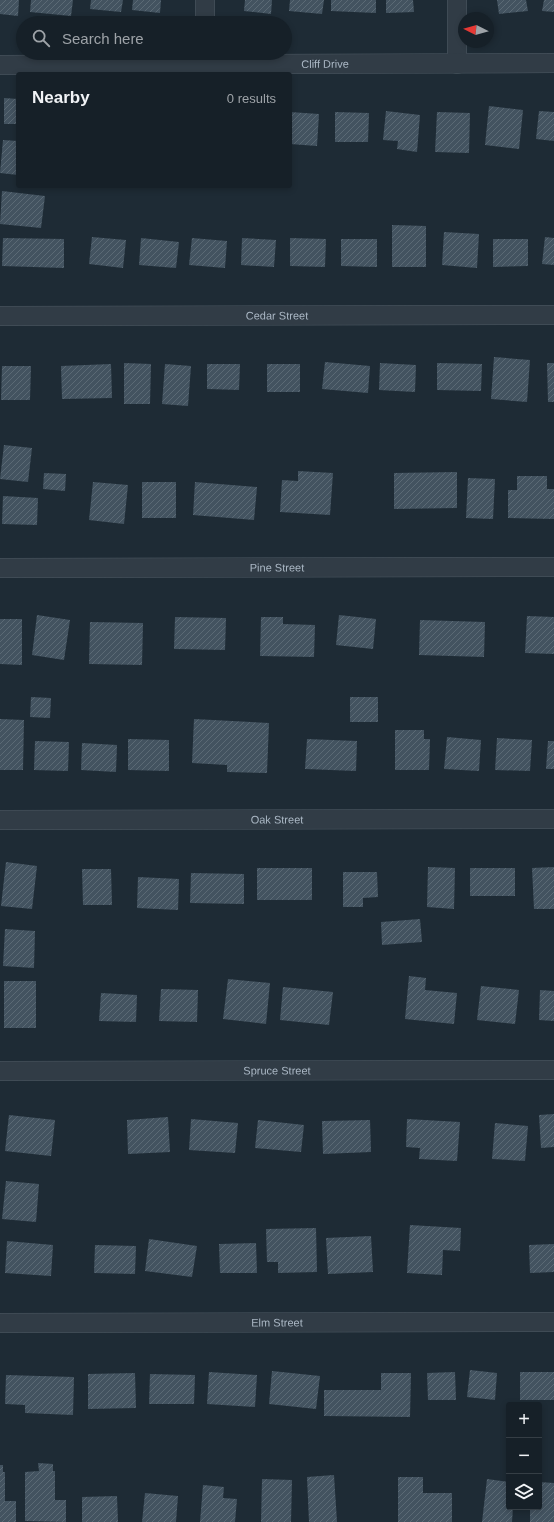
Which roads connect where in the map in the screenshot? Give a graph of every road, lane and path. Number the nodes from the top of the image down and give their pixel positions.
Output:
1 (205, 0) edge
2 (458, 0) edge
3 (205, 16) edge
4 (146, 60) edge
5 (289, 60) edge
6 (554, 63) edge
7 (457, 64) junction
8 (0, 65) edge
9 (554, 315) edge
10 (0, 316) edge
11 (554, 567) edge
12 (0, 568) edge
13 (554, 819) edge
14 (0, 820) edge
15 (554, 1070) edge
16 (0, 1072) edge
17 (554, 1322) edge
18 (0, 1323) edge

1 - 3 street
2 - 7 street
4 - 8 street, Cliff Drive
5 - 7 street, Cliff Drive
6 - 7 street, Cliff Drive
9 - 10 street, Cedar Street
11 - 12 street, Pine Street
13 - 14 street, Oak Street
15 - 16 street, Spruce Street
17 - 18 street, Elm Street

